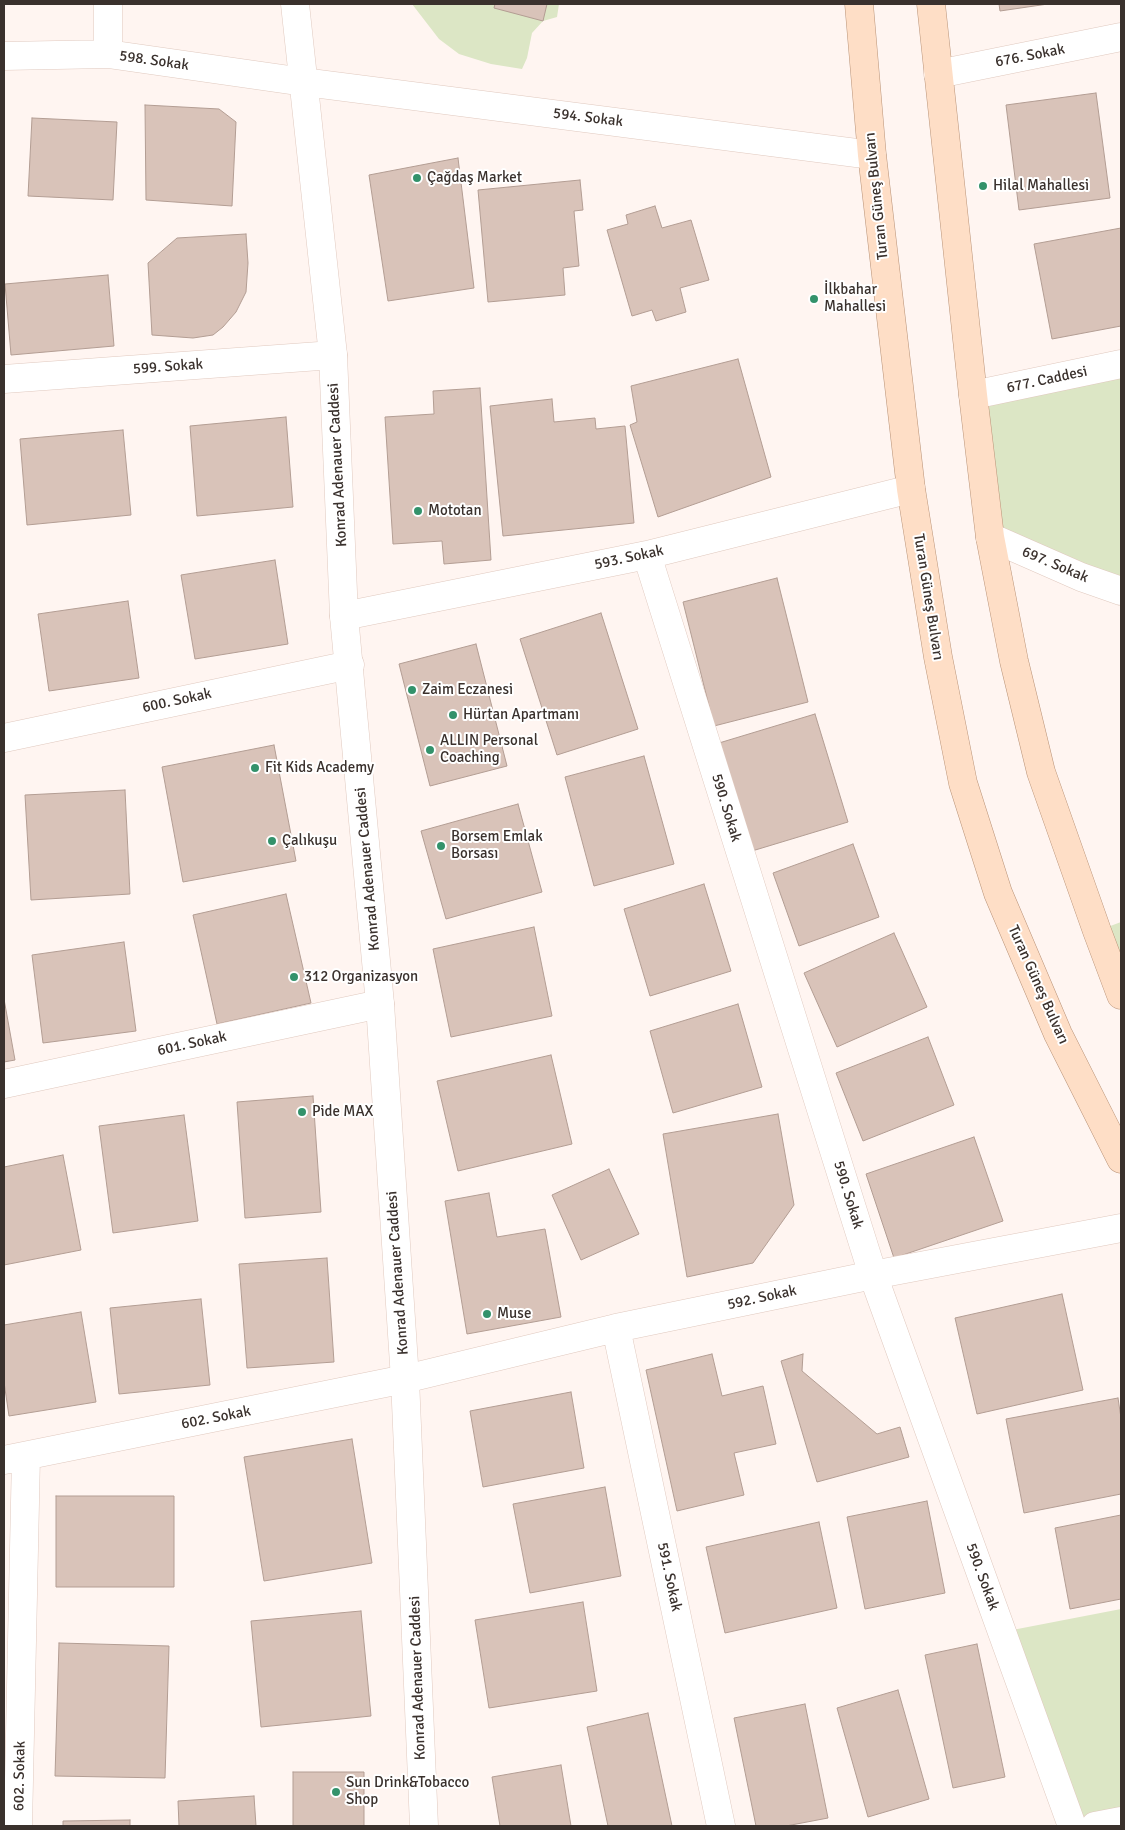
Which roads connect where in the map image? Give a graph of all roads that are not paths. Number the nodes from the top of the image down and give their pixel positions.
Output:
1 (108, 4) edge
2 (295, 4) edge
3 (859, 4) edge
4 (931, 4) edge
5 (1121, 37) edge
6 (108, 54) junction
7 (4, 56) edge
8 (938, 74) junction
9 (304, 82) junction
10 (872, 154) junction
11 (333, 355) junction
12 (1121, 364) edge
13 (4, 379) edge
14 (973, 395) junction
15 (911, 489) junction
16 (990, 537) junction
17 (646, 555) junction
18 (1121, 591) edge
19 (344, 616) junction
20 (350, 665) junction
21 (4, 738) edge
22 (1121, 995) edge
23 (380, 1004) junction
24 (4, 1084) edge
25 (1121, 1159) edge
26 (1121, 1228) edge
27 (873, 1276) junction
28 (616, 1328) junction
29 (405, 1380) junction
30 (15, 1458) edge
31 (1121, 1821) edge
32 (18, 1826) edge
33 (424, 1826) edge
34 (721, 1826) edge
35 (1072, 1826) edge
36 (1095, 1826) edge

1 - 6 street
2 - 9 street, Konrad Adenauer Caddesi
3 - 10 main road, Turan Güneş Bulvarı
4 - 8 main road
5 - 8 street, 676. Sokak
6 - 7 street, 598. Sokak
6 - 9 street, 598. Sokak
8 - 14 main road
9 - 10 street, 594. Sokak
9 - 11 street, Konrad Adenauer Caddesi
10 - 15 main road, Turan Güneş Bulvarı
11 - 13 street, 599. Sokak
11 - 19 street, Konrad Adenauer Caddesi
12 - 14 street, 677. Caddesi
14 - 16 main road
15 - 17 street, 593. Sokak
15 - 25 main road, Turan Güneş Bulvarı
16 - 18 street, 697. Sokak
16 - 22 main road
17 - 19 street, 593. Sokak
17 - 27 street, 590. Sokak
19 - 20 street, Konrad Adenauer Caddesi
20 - 21 street, 600. Sokak
20 - 23 street, Konrad Adenauer Caddesi
23 - 24 street, 601. Sokak
23 - 29 street, Konrad Adenauer Caddesi
26 - 27 street, 592. Sokak
27 - 28 street, 592. Sokak
27 - 35 street, 590. Sokak
28 - 29 street, 592. Sokak
28 - 34 street, 591. Sokak
29 - 30 street, 602. Sokak
29 - 33 street, Konrad Adenauer Caddesi
30 - 32 street, 602. Sokak
31 - 36 street

